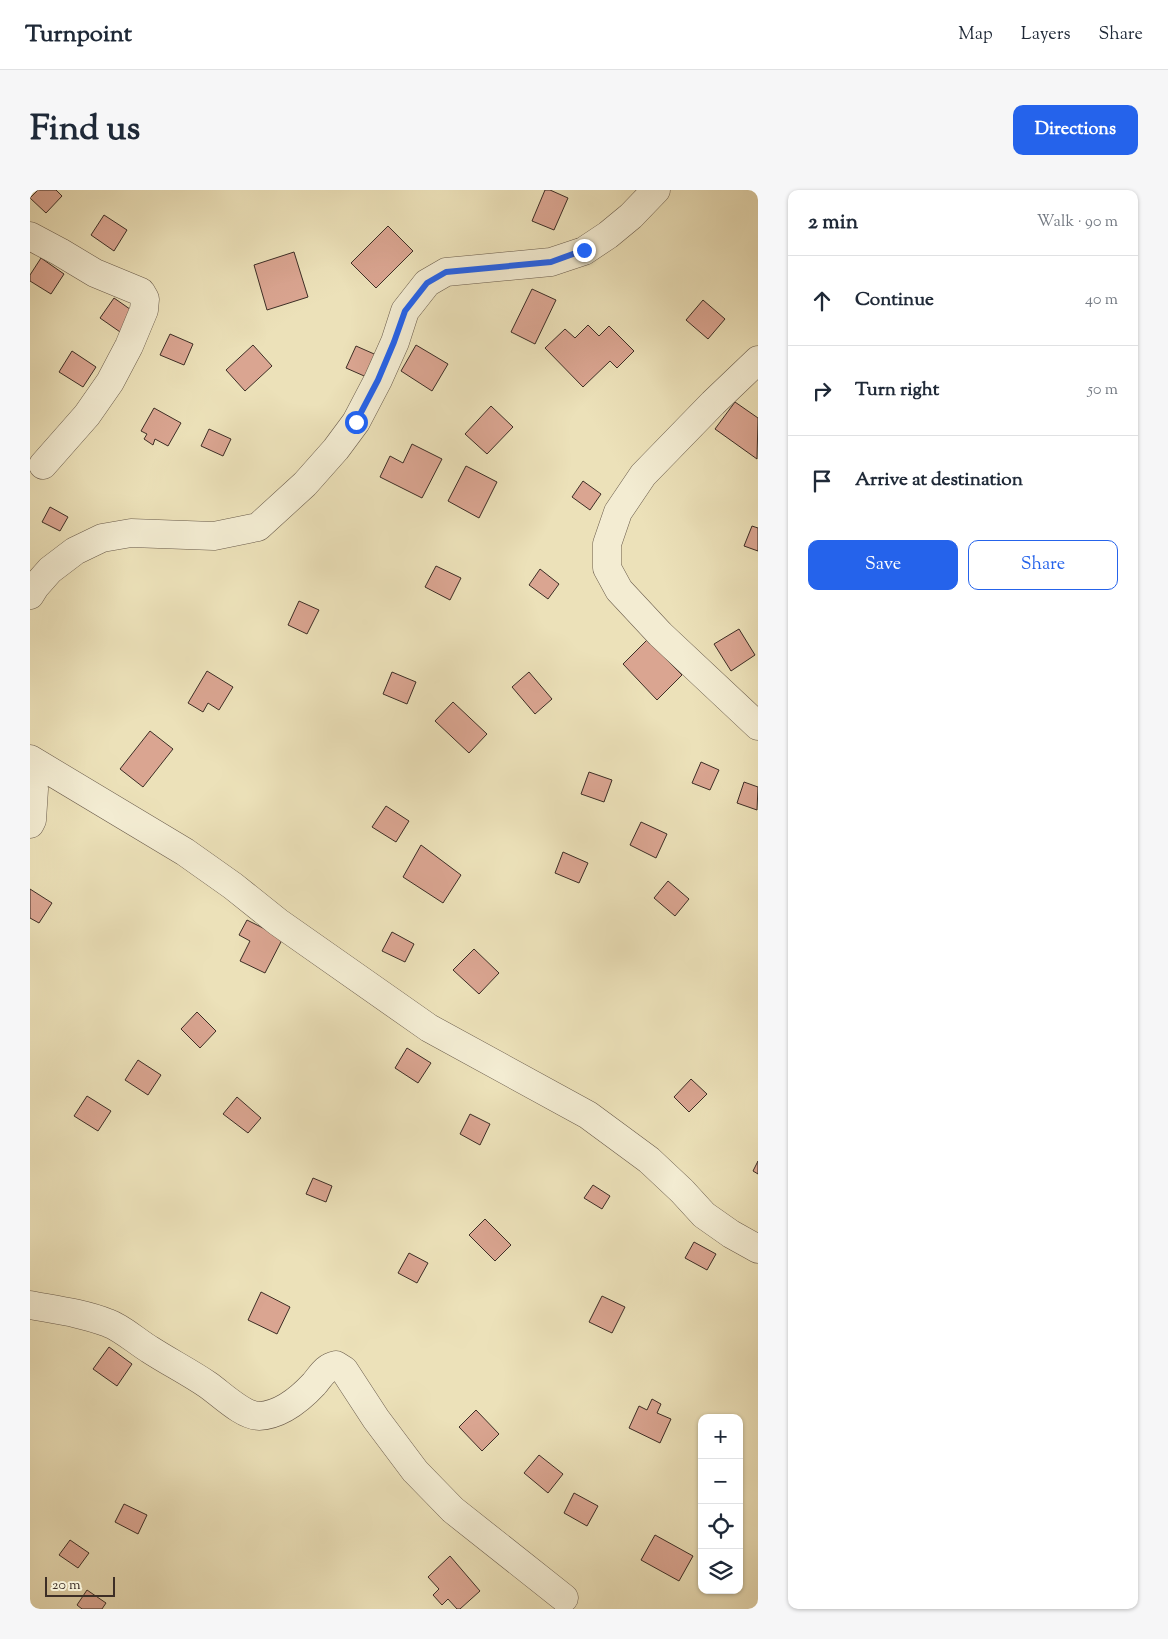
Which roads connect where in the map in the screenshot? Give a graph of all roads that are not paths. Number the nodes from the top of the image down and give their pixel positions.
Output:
1 (656, 190) edge
2 (30, 236) edge
3 (758, 360) edge
4 (43, 465) dead end
5 (30, 595) edge
6 (758, 726) edge
7 (30, 760) edge
8 (30, 824) edge
9 (758, 1249) edge
10 (30, 1305) edge
11 (564, 1598) dead end

1 - 5 street
2 - 4 street
3 - 6 street
7 - 8 street
7 - 9 street
10 - 11 street

